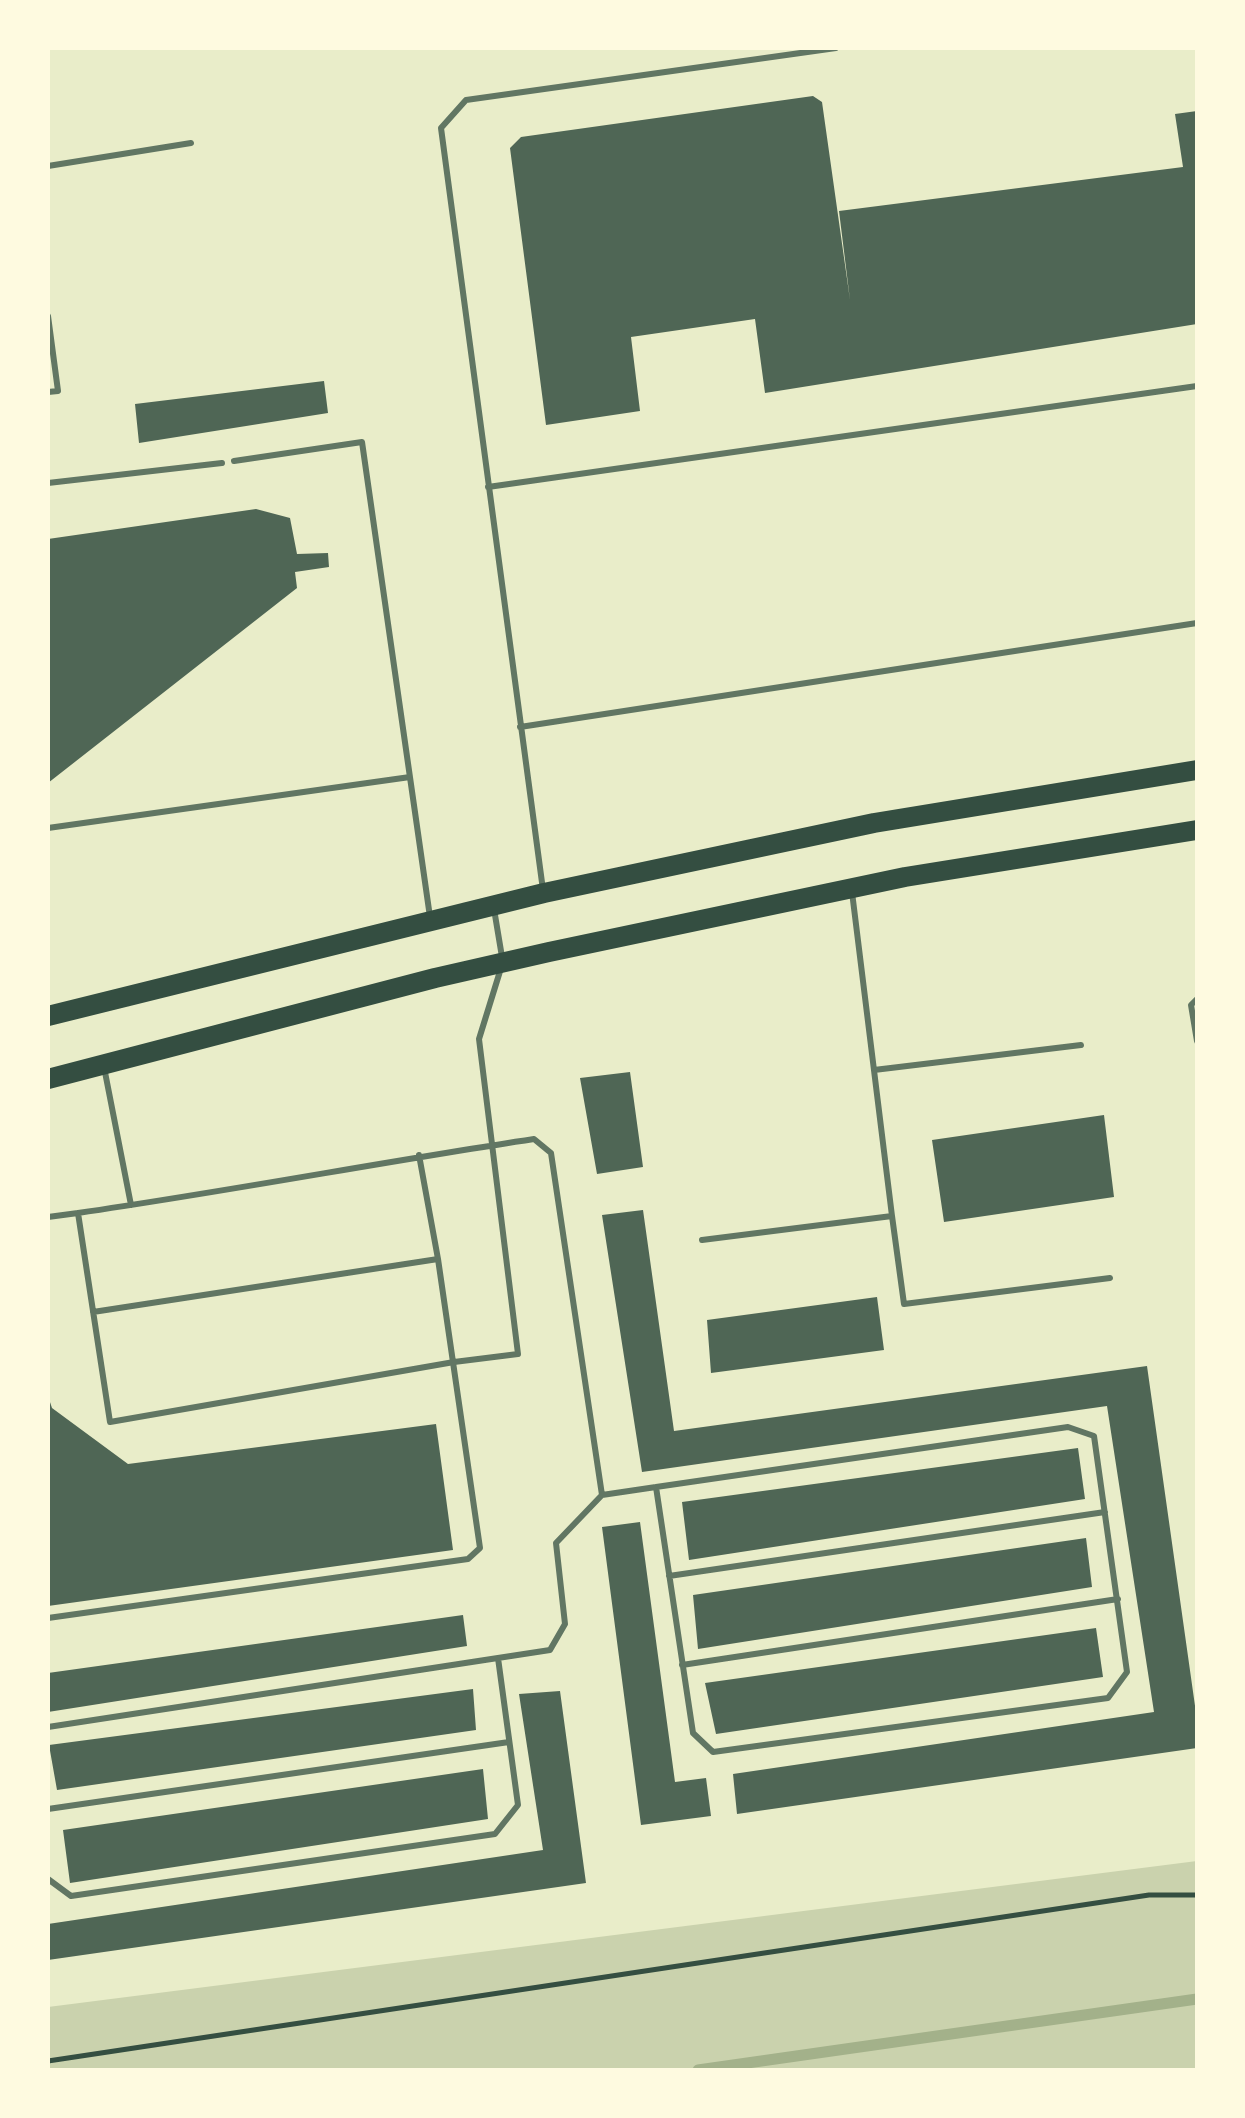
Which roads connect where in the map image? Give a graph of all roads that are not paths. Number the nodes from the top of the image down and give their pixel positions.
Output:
1 (836, 48) edge
2 (191, 143) dead end
3 (48, 166) edge
4 (48, 316) edge
5 (1197, 386) edge
6 (48, 392) edge
7 (234, 461) dead end
8 (222, 463) dead end
9 (48, 483) edge
10 (488, 487) junction
11 (1197, 623) edge
12 (520, 727) junction
13 (1197, 770) edge
14 (410, 777) junction
15 (48, 828) edge
16 (1197, 830) edge
17 (851, 888) junction
18 (544, 893) junction
19 (494, 905) junction
20 (431, 921) junction
21 (503, 963) junction
22 (1197, 999) edge
23 (48, 1016) edge
24 (1197, 1041) edge
25 (1081, 1045) dead end
26 (103, 1065) junction
27 (874, 1070) junction
28 (48, 1079) edge
29 (491, 1145) junction
30 (419, 1155) junction
31 (131, 1205) junction
32 (78, 1213) junction
33 (892, 1216) junction
34 (48, 1217) edge
35 (702, 1240) dead end
36 (438, 1259) junction
37 (1110, 1278) dead end
38 (93, 1312) junction
39 (454, 1362) junction
40 (656, 1487) junction
41 (602, 1495) junction
42 (1105, 1512) junction
43 (669, 1576) junction
44 (1118, 1599) junction
45 (48, 1618) edge
46 (498, 1658) junction
47 (682, 1665) junction
48 (48, 1727) edge
49 (509, 1742) junction
50 (48, 1809) edge
51 (48, 1879) edge

1 - 10 lane
2 - 3 lane
4 - 6 lane
5 - 10 lane
7 - 14 lane
8 - 9 lane
10 - 12 lane
11 - 12 lane
12 - 18 lane
13 - 18 main road
14 - 15 lane
14 - 20 lane
16 - 17 main road
17 - 21 main road
17 - 27 lane
18 - 19 main road
19 - 20 main road
19 - 21 lane
20 - 23 main road
21 - 26 main road
21 - 29 lane
22 - 24 lane
25 - 27 lane
26 - 28 main road
26 - 31 lane
27 - 33 lane
29 - 30 lane
29 - 39 lane
29 - 41 lane
30 - 31 lane
30 - 36 lane
31 - 32 lane
32 - 34 lane
32 - 38 lane
33 - 35 lane
33 - 37 lane
36 - 38 lane
36 - 39 lane
38 - 39 lane
39 - 45 lane
40 - 41 lane
40 - 42 lane
40 - 43 lane
41 - 46 lane
42 - 43 lane
42 - 44 lane
43 - 47 lane
44 - 47 lane
44 - 47 lane
46 - 48 lane
46 - 49 lane
49 - 50 lane
49 - 51 lane

